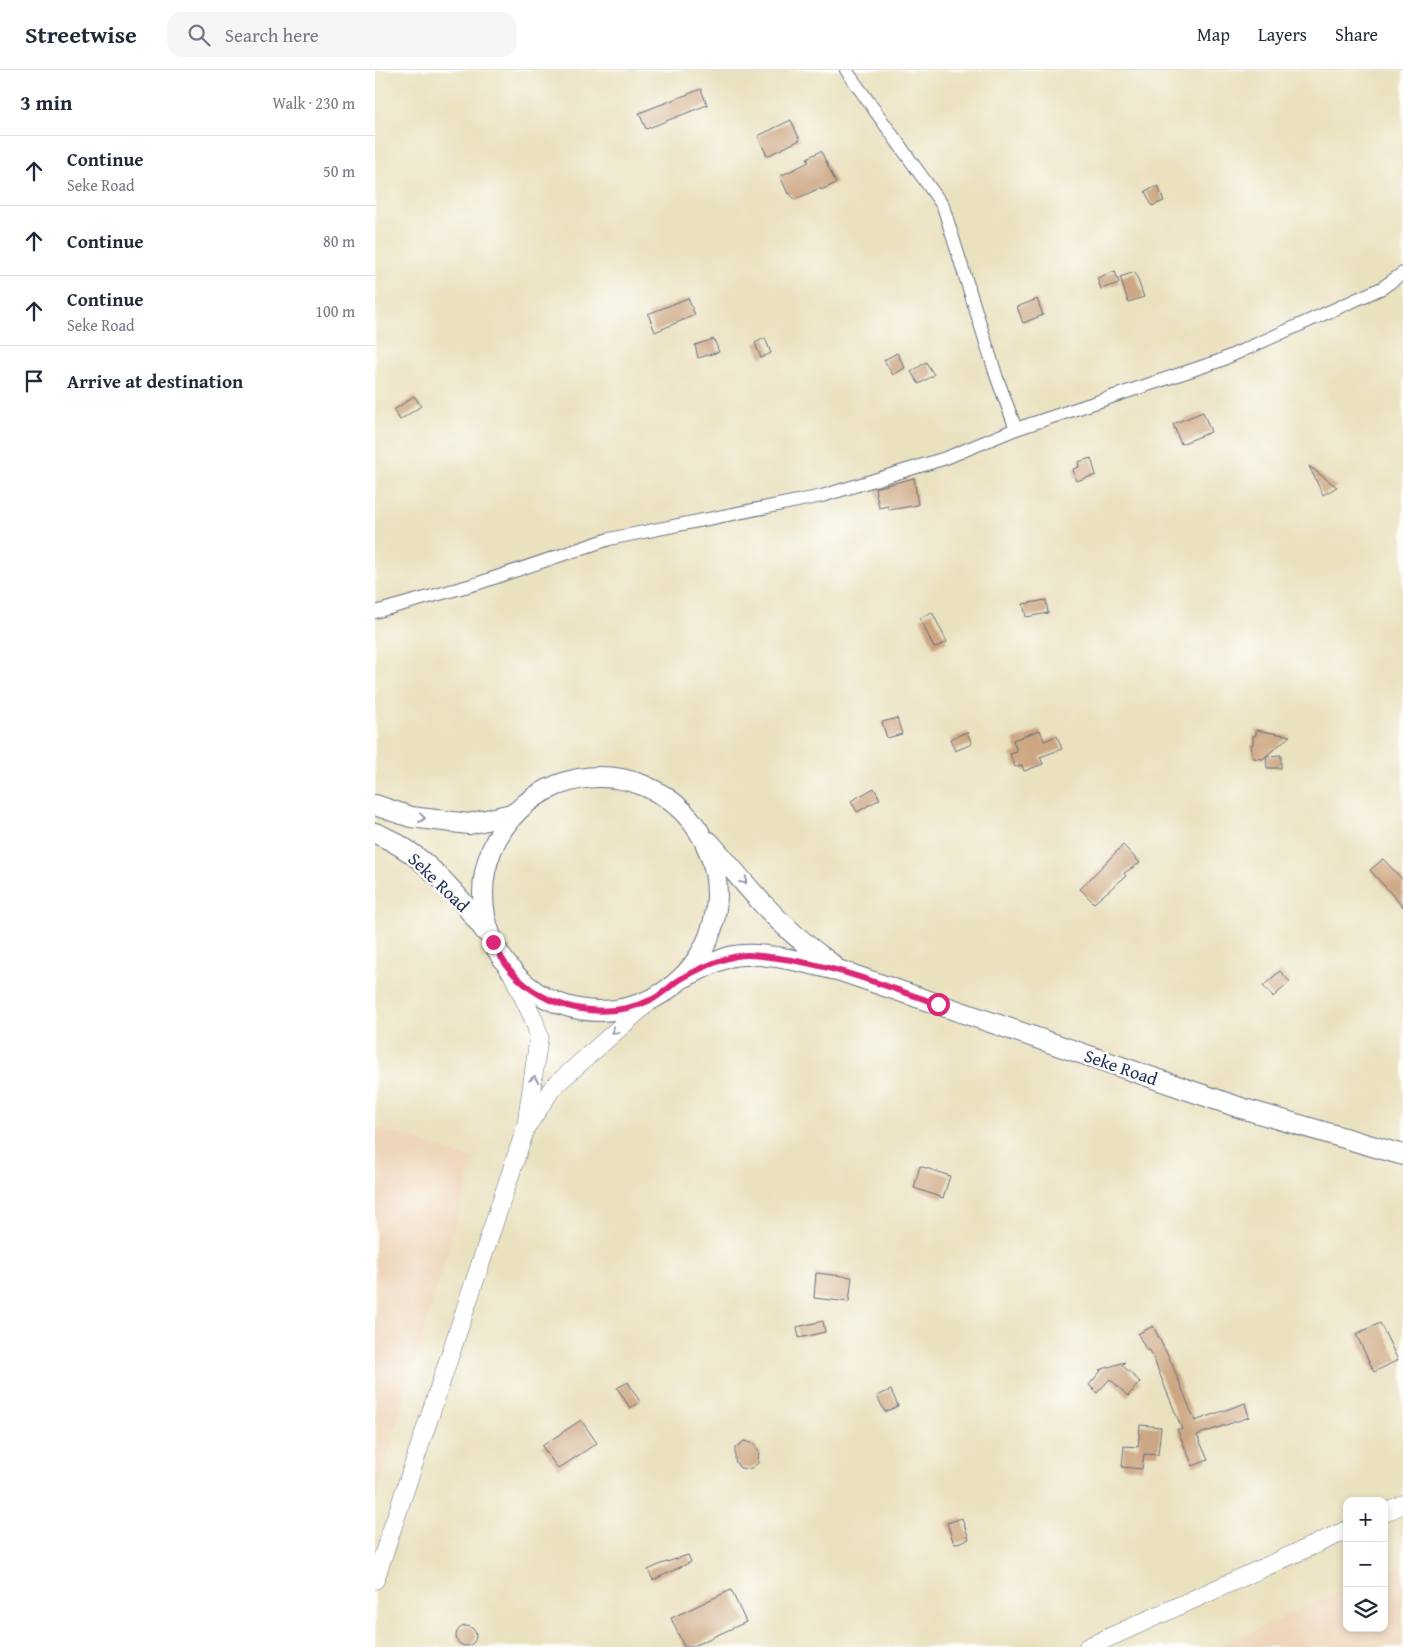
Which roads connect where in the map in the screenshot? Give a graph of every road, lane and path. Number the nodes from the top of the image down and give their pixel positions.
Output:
1 (846, 70) edge
2 (1403, 273) edge
3 (1017, 429) junction
4 (375, 612) edge
5 (375, 805) edge
6 (515, 813) junction
7 (700, 831) junction
8 (375, 833) edge
9 (493, 942) junction
10 (511, 971) junction
11 (841, 971) junction
12 (682, 978) junction
13 (652, 999) junction
14 (526, 1127) junction
15 (1403, 1155) edge
16 (1403, 1504) edge
17 (1388, 1511) edge
18 (1343, 1532) edge
19 (375, 1580) edge
20 (1088, 1647) edge

1 - 3 street
2 - 3 street
3 - 4 street
5 -> 6 main road, Seke Road
6 - 7 main road, Seke Road
6 - 9 main road, Seke Road
7 -> 11 main road
7 - 12 main road, Seke Road
8 - 9 main road, Seke Road
9 - 10 main road, Seke Road
10 - 13 main road, Seke Road
14 -> 10 street
11 - 12 main road
11 - 15 main road, Seke Road
12 - 13 main road, Seke Road
13 -> 14 street
14 - 19 street
16 - 17 street
18 - 20 street

